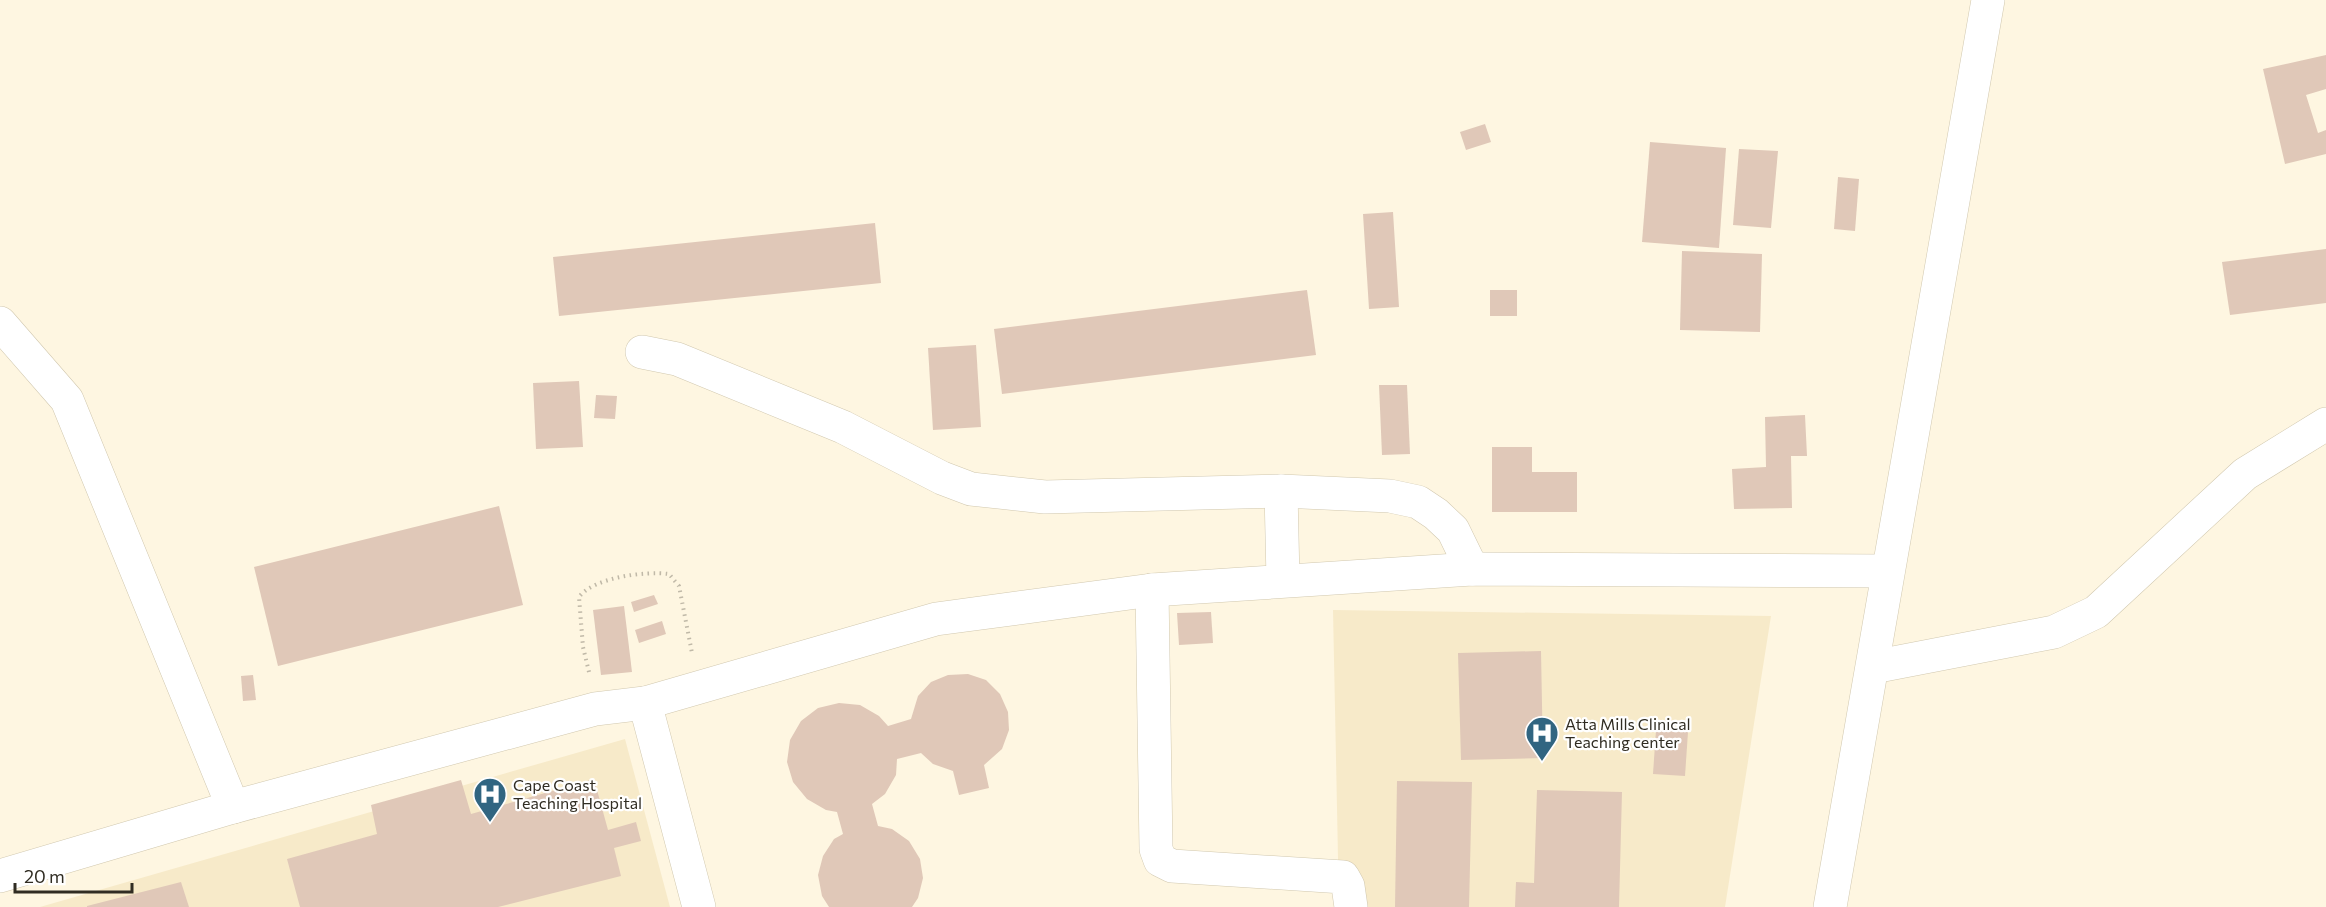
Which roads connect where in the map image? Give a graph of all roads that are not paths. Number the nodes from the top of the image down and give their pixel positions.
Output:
1 (1988, 0) edge
2 (0, 323) edge
3 (642, 352) dead end
4 (2326, 424) edge
5 (1281, 491) junction
6 (1472, 569) junction
7 (1888, 571) junction
8 (1283, 580) junction
9 (1152, 590) junction
10 (1873, 668) junction
11 (645, 703) junction
12 (233, 807) junction
13 (0, 876) edge
14 (699, 907) edge
15 (1351, 907) edge
16 (1830, 907) edge

1 - 7 street
2 - 12 street
3 - 5 street
4 - 10 street
5 - 6 street
5 - 8 street
6 - 7 street
6 - 8 street
7 - 10 street
8 - 9 street
9 - 11 street
9 - 15 street
10 - 16 street
11 - 12 street
11 - 14 street
12 - 13 street

